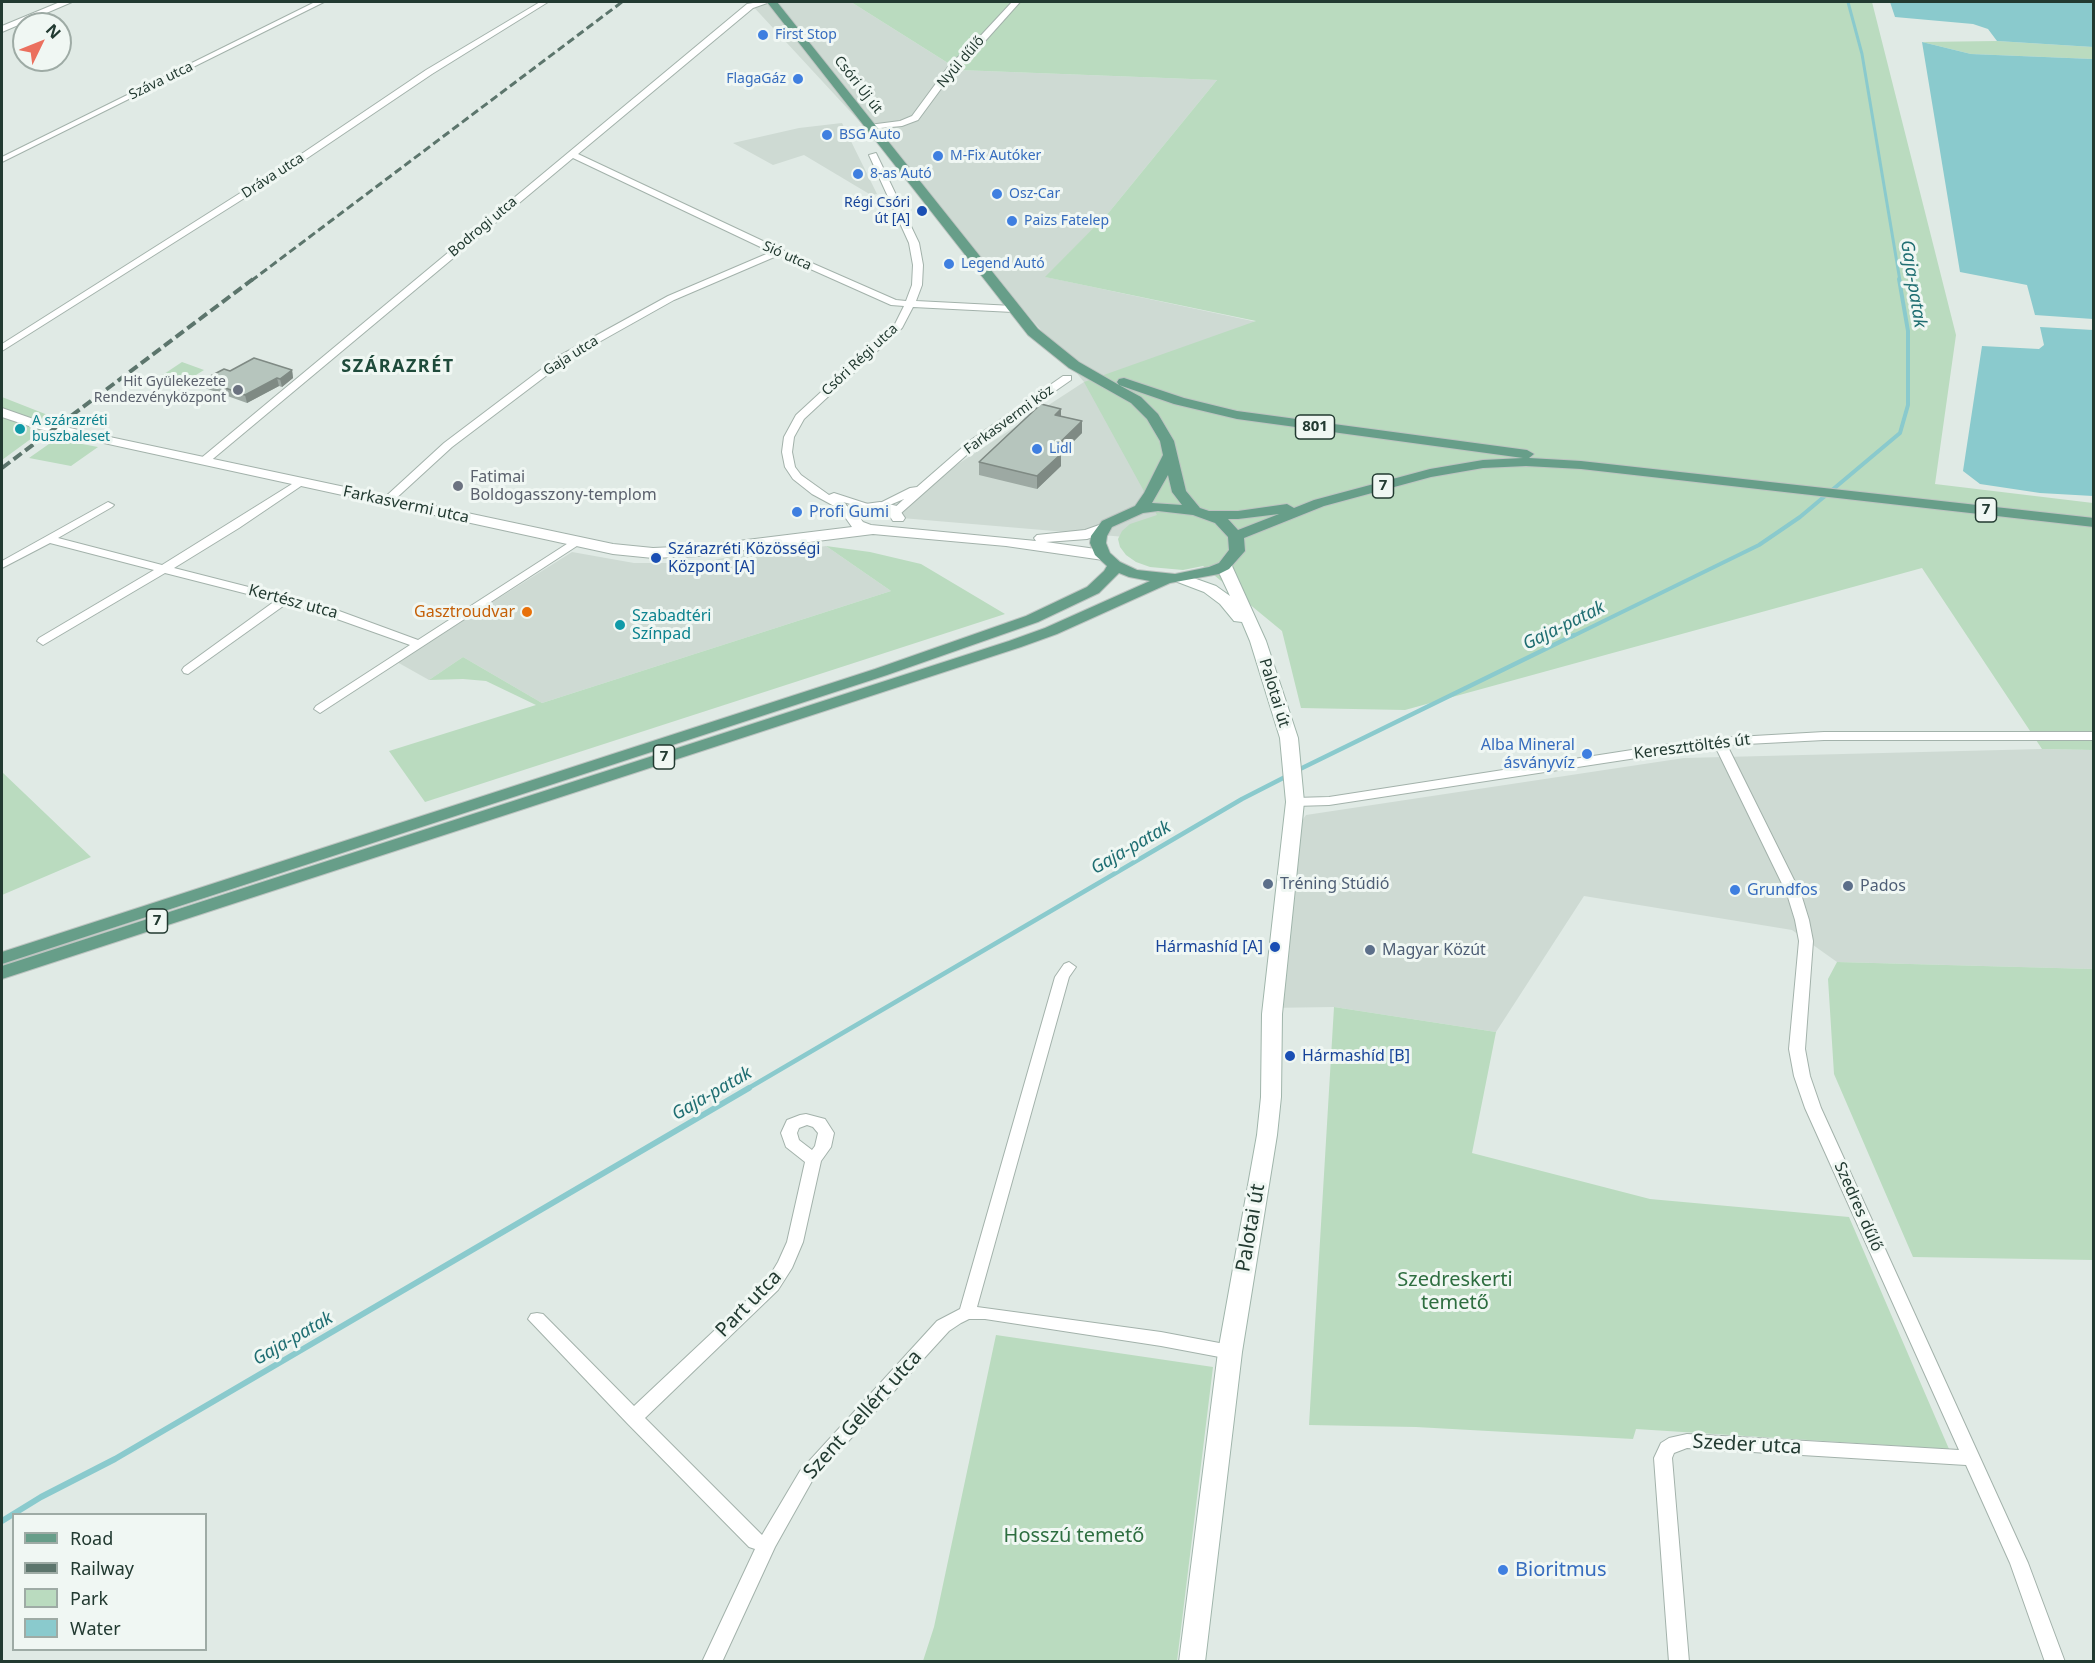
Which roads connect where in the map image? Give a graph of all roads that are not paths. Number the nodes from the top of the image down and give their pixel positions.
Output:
1 (67, 2) edge
2 (320, 2) edge
3 (544, 2) edge
4 (766, 2) edge
5 (772, 2) edge
6 (1016, 2) edge
7 (2, 29) edge
8 (872, 127) junction
9 (574, 155) junction
10 (873, 155) dead end
11 (2, 160) edge
12 (779, 252) junction
13 (910, 305) junction
14 (1013, 309) junction
15 (2, 348) edge
16 (1058, 353) junction
17 (1067, 378) dead end
18 (2, 411) edge
19 (1169, 457) junction
20 (204, 461) junction
21 (1581, 465) junction
22 (300, 482) junction
23 (924, 486) junction
24 (810, 487) junction
25 (388, 500) junction
26 (1319, 503) junction
27 (108, 505) dead end
28 (874, 506) junction
29 (1140, 509) junction
30 (1203, 513) junction
31 (897, 515) junction
32 (852, 518) junction
33 (2094, 523) edge
34 (879, 528) junction
35 (1102, 529) junction
36 (938, 534) junction
37 (816, 535) junction
38 (1236, 536) junction
39 (50, 539) junction
40 (1006, 541) junction
41 (577, 542) junction
42 (1109, 560) junction
43 (2, 565) edge
44 (1224, 566) junction
45 (165, 568) junction
46 (1173, 579) junction
47 (285, 599) junction
48 (1036, 627) junction
49 (43, 641) dead end
50 (1258, 641) junction
51 (418, 644) junction
52 (188, 670) dead end
53 (320, 709) dead end
54 (2094, 736) edge
55 (1719, 742) junction
56 (1295, 798) junction
57 (2, 958) edge
58 (1069, 967) dead end
59 (2, 973) edge
60 (813, 1160) dead end
61 (967, 1313) junction
62 (537, 1319) dead end
63 (1230, 1352) junction
64 (633, 1418) junction
65 (1971, 1458) junction
66 (766, 1543) junction
67 (712, 1662) edge
68 (1192, 1662) edge
69 (1678, 1662) edge
70 (2055, 1662) edge

1 - 7 street
2 - 11 street, Száva utca
3 - 15 street, Dráva utca
4 - 9 street, Bodrogi utca
5 - 8 main road, Csóri Új út / 801
6 - 8 street, Nyúl dűlő
8 - 14 main road, Csóri Új út / 801
9 - 12 street, Sió utca
9 - 20 street, Bodrogi utca
10 - 13 street, Csóri Régi utca
12 - 13 street, Sió utca
12 - 25 street, Gaja utca
13 - 14 street, Sió utca
13 - 24 street, Csóri Régi utca
14 - 16 main road, Csóri Új út / 801
16 - 19 main road, 801
16 - 21 main road, 801
17 - 23 street, Farkasvermi köz
18 - 20 street, Farkasvermi utca
19 - 29 main road
19 - 30 main road, 801
20 - 22 street, Farkasvermi utca
21 - 26 main road, 7
21 - 33 main road, 7
22 - 25 street, Farkasvermi utca
22 - 45 street
23 - 28 street, Farkasvermi köz
23 - 31 street, Farkasvermi köz
24 - 28 street, Csóri Régi utca
24 - 32 street, Csóri Régi utca
25 - 41 street, Farkasvermi utca
26 - 30 main road, 7
26 - 38 main road, 7
27 - 39 street
28 - 31 street
28 - 32 street, Farkasvermi utca
29 - 30 main road, 7
29 - 35 main road, 7
30 - 38 main road
31 - 34 street
31 - 36 street
32 - 34 street
32 - 37 street, Farkasvermi utca
34 - 36 street
34 - 37 street, Farkasvermi utca
35 - 40 street
35 - 42 main road
36 - 40 street
37 - 41 street, Farkasvermi utca
38 - 44 main road
39 - 43 street
39 - 45 street, Kertész utca
40 - 42 street
41 - 51 street
42 - 46 main road, 7
42 - 48 main road, 7
44 - 46 main road, 7
44 - 50 street, Palotai út
45 - 47 street, Kertész utca
45 - 49 street
46 - 48 main road, 7
46 - 50 street, Palotai út
47 - 51 street, Kertész utca
47 - 52 street
48 - 57 main road, 7
48 - 59 main road, 7
50 - 56 street, Palotai út
51 - 53 street
54 - 55 street, Kereszttöltés út
55 - 56 street, Kereszttöltés út
55 - 65 street, Szedres dűlő
56 - 63 street, Palotai út
58 - 61 street
60 - 64 street, Part utca
61 - 63 street
61 - 66 street, Szent Gellért utca
62 - 64 street
63 - 68 street, Palotai út
64 - 66 street
65 - 69 street, Szeder utca
65 - 70 street, Szedres dűlő
66 - 67 street, Szent Gellért utca

